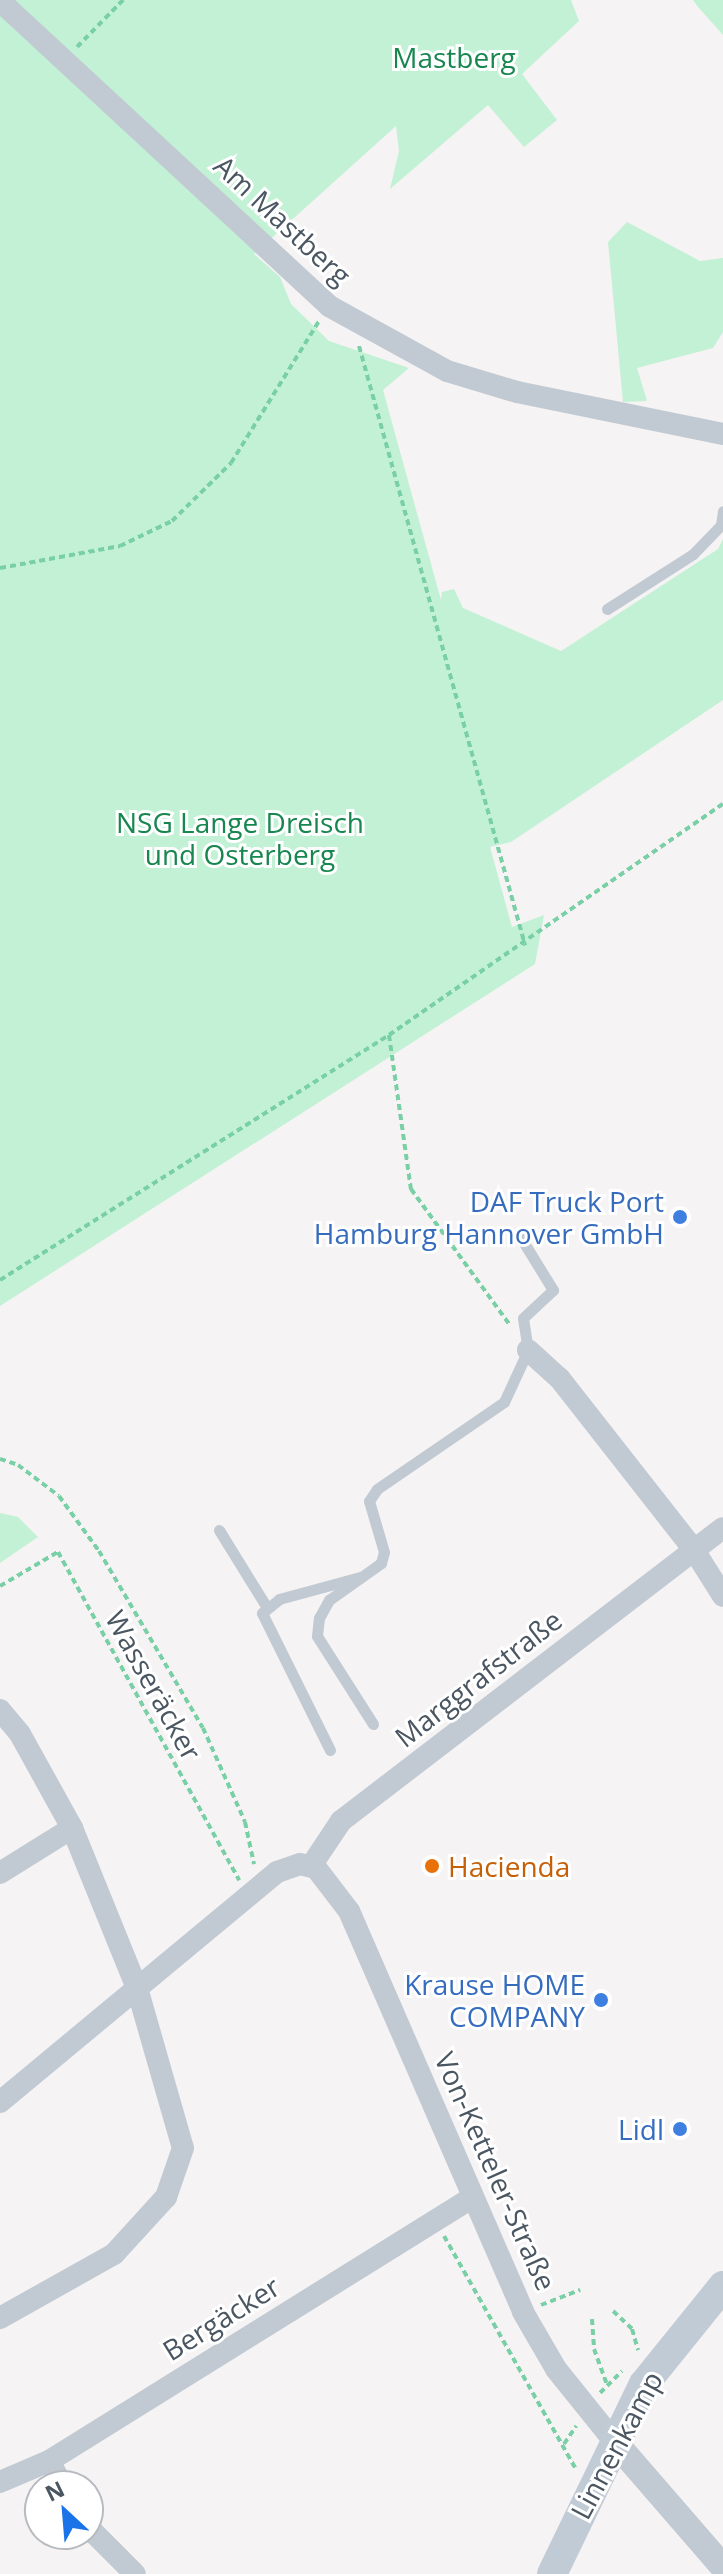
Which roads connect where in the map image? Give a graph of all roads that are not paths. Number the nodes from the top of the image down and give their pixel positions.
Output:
1 (0, 1) edge
2 (723, 434) edge
3 (723, 511) edge
4 (607, 609) dead end
5 (521, 1238) dead end
6 (528, 1350) junction
7 (723, 1528) edge
8 (219, 1530) dead end
9 (694, 1550) junction
10 (372, 1574) junction
11 (723, 1596) edge
12 (266, 1606) junction
13 (0, 1710) edge
14 (373, 1724) dead end
15 (330, 1750) dead end
16 (72, 1828) junction
17 (311, 1866) junction
18 (0, 1873) edge
19 (137, 1988) junction
20 (0, 2102) edge
21 (470, 2199) junction
22 (723, 2286) edge
23 (0, 2318) edge
24 (613, 2440) junction
25 (49, 2461) junction
26 (54, 2470) edge
27 (0, 2482) edge
28 (104, 2543) edge
29 (723, 2567) edge
30 (135, 2574) edge
31 (552, 2574) edge

1 - 2 street, Am Mastberg
3 - 4 lane
5 - 6 lane
6 - 9 street
6 - 10 lane
7 - 9 street, Marggrafstraße
8 - 12 lane
9 - 11 street
9 - 17 street, Marggrafstraße
10 - 12 lane
10 - 14 lane
12 - 15 lane
13 - 16 street
16 - 18 street
16 - 19 street
17 - 19 street
17 - 21 street, Von-Ketteler-Straße
19 - 20 street
19 - 23 street
21 - 24 street, Von-Ketteler-Straße
21 - 25 street, Bergäcker
22 - 24 main road, Linnenkamp
24 - 29 street, Von-Ketteler-Straße
24 - 31 main road, Linnenkamp
25 - 26 street
25 - 27 street, Bergäcker
28 - 30 street

